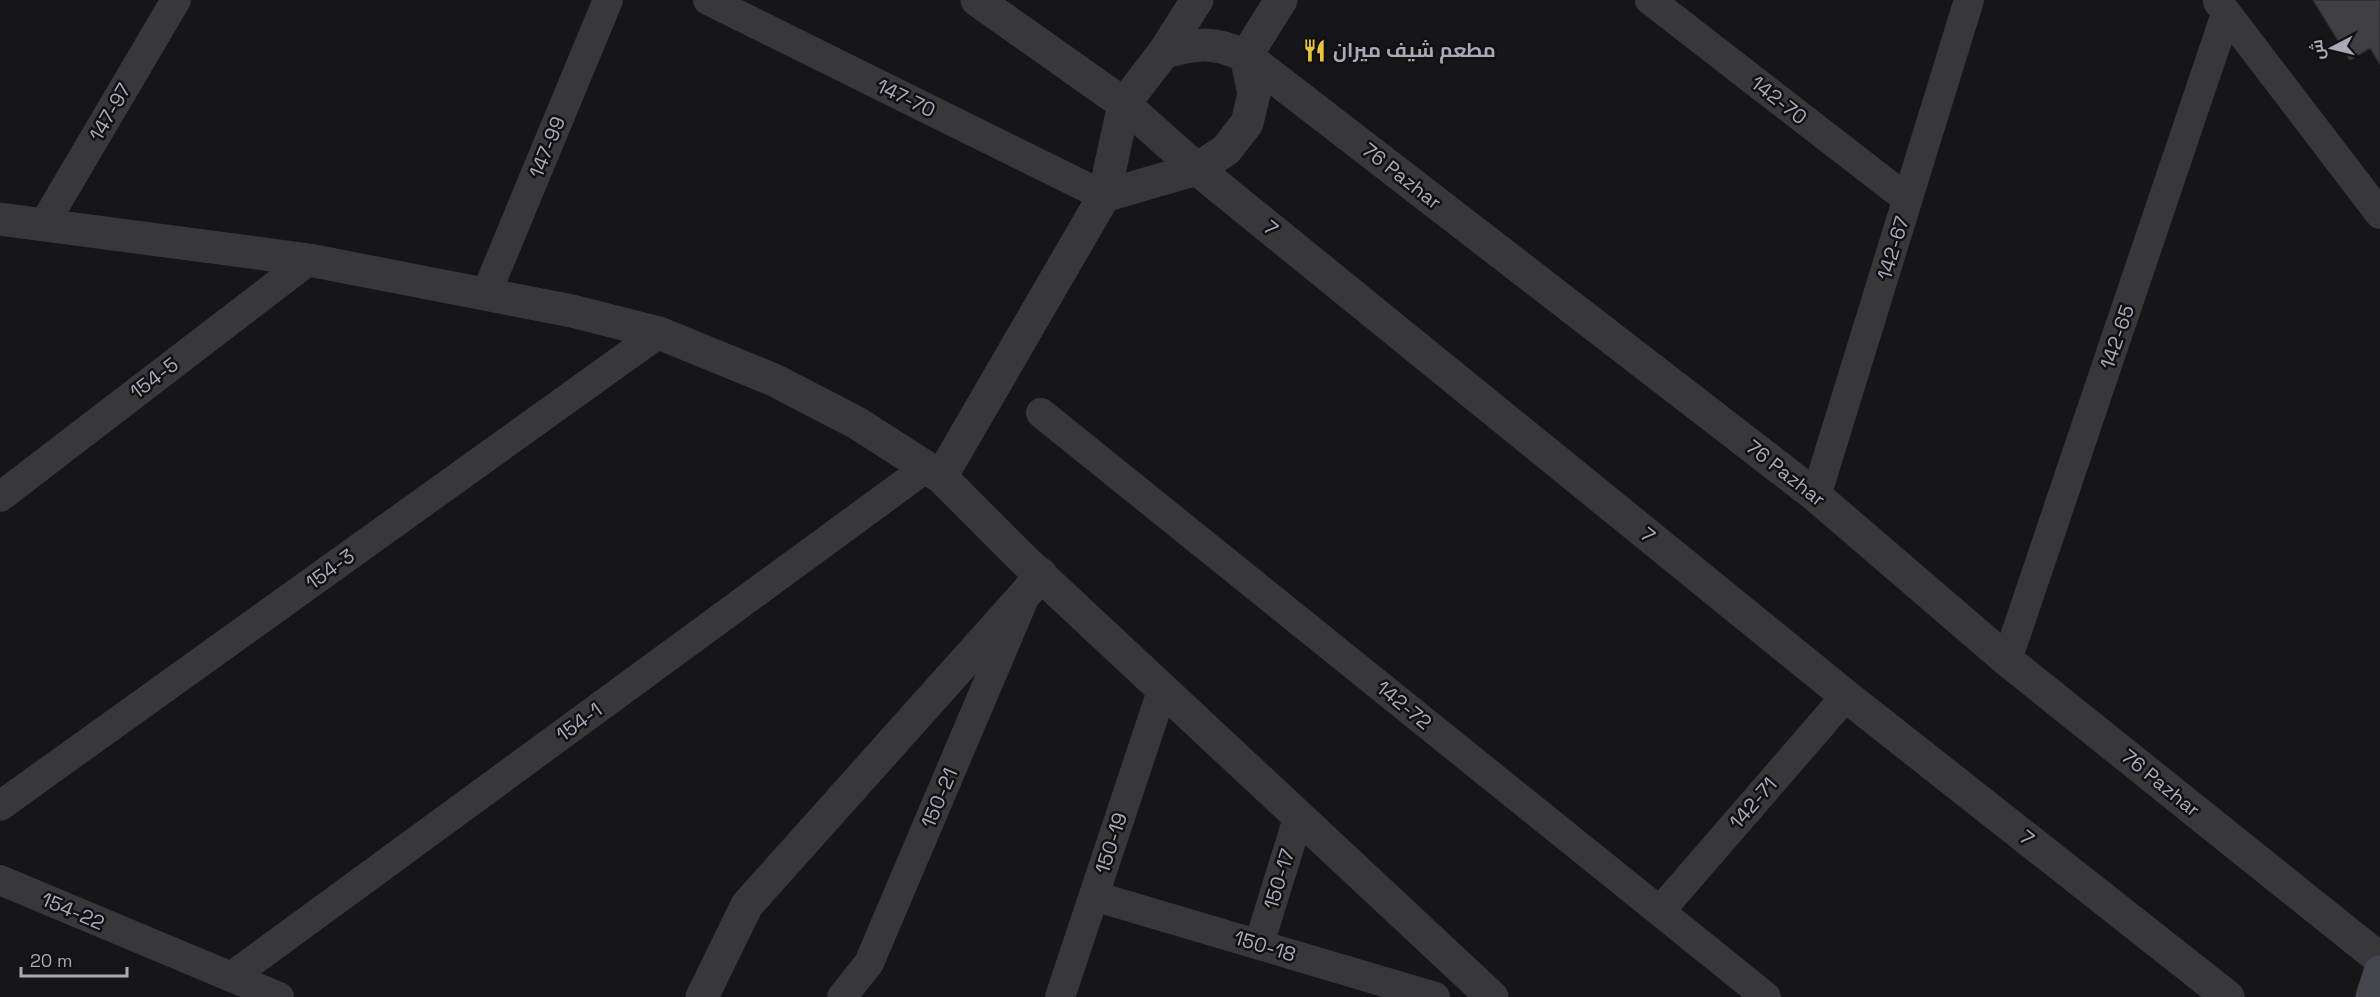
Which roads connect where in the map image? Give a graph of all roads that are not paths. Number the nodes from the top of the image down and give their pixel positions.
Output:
1 (176, 0) edge
2 (608, 0) edge
3 (708, 0) edge
4 (977, 0) edge
5 (1197, 0) edge
6 (1281, 0) edge
7 (1650, 0) edge
8 (1969, 0) edge
9 (2221, 7) edge
10 (1164, 51) junction
11 (1246, 56) junction
12 (1124, 104) junction
13 (1197, 169) junction
14 (1104, 196) junction
15 (1908, 199) junction
16 (2380, 214) edge
17 (0, 219) edge
18 (44, 224) junction
19 (309, 260) junction
20 (486, 294) junction
21 (659, 333) junction
22 (1041, 413) dead end
23 (934, 472) junction
24 (0, 496) edge
25 (1816, 496) junction
26 (1034, 583) junction
27 (2007, 660) junction
28 (1162, 688) junction
29 (1846, 696) junction
30 (0, 806) edge
31 (1299, 815) junction
32 (0, 880) edge
33 (1094, 896) junction
34 (1660, 911) junction
35 (1259, 944) junction
36 (2380, 959) edge
37 (2380, 972) edge
38 (231, 977) junction
39 (279, 997) edge
40 (702, 997) edge
41 (842, 997) edge
42 (1060, 997) edge
43 (1435, 997) edge
44 (1492, 997) edge
45 (1766, 997) edge
46 (2228, 997) edge
47 (2372, 997) edge

1 - 18 street, 147-97
2 - 20 street, 147-99
3 - 14 street, 147-70
4 - 12 street, 7
5 - 10 street
6 - 11 street
7 - 15 street, 142-70
8 - 15 street, 142-67
9 - 16 street
9 - 27 street, 142-65
10 - 11 street, 76 Pazhar
10 - 12 street
11 - 13 street
11 - 25 street, 76 Pazhar
12 - 13 street, 7
12 - 14 street
13 - 14 street
13 - 29 street, 7
14 - 23 street
15 - 25 street, 142-67
17 - 18 street
18 - 19 street
19 - 20 street
19 - 24 street, 154-5
20 - 21 street
21 - 23 street
21 - 30 street, 154-3
22 - 34 street, 142-72
23 - 26 street
23 - 38 street, 154-1
25 - 27 street, 76 Pazhar
26 - 28 street
26 - 40 street
26 - 41 street, 150-21
27 - 36 street, 76 Pazhar
28 - 31 street
28 - 33 street, 150-19
29 - 34 street, 142-71
29 - 46 street, 7
31 - 35 street, 150-17
31 - 44 street
32 - 38 street, 154-22
33 - 35 street, 150-18
33 - 42 street, 150-19
34 - 45 street, 142-72
35 - 43 street, 150-18
37 - 47 main road
38 - 39 street, 154-22

